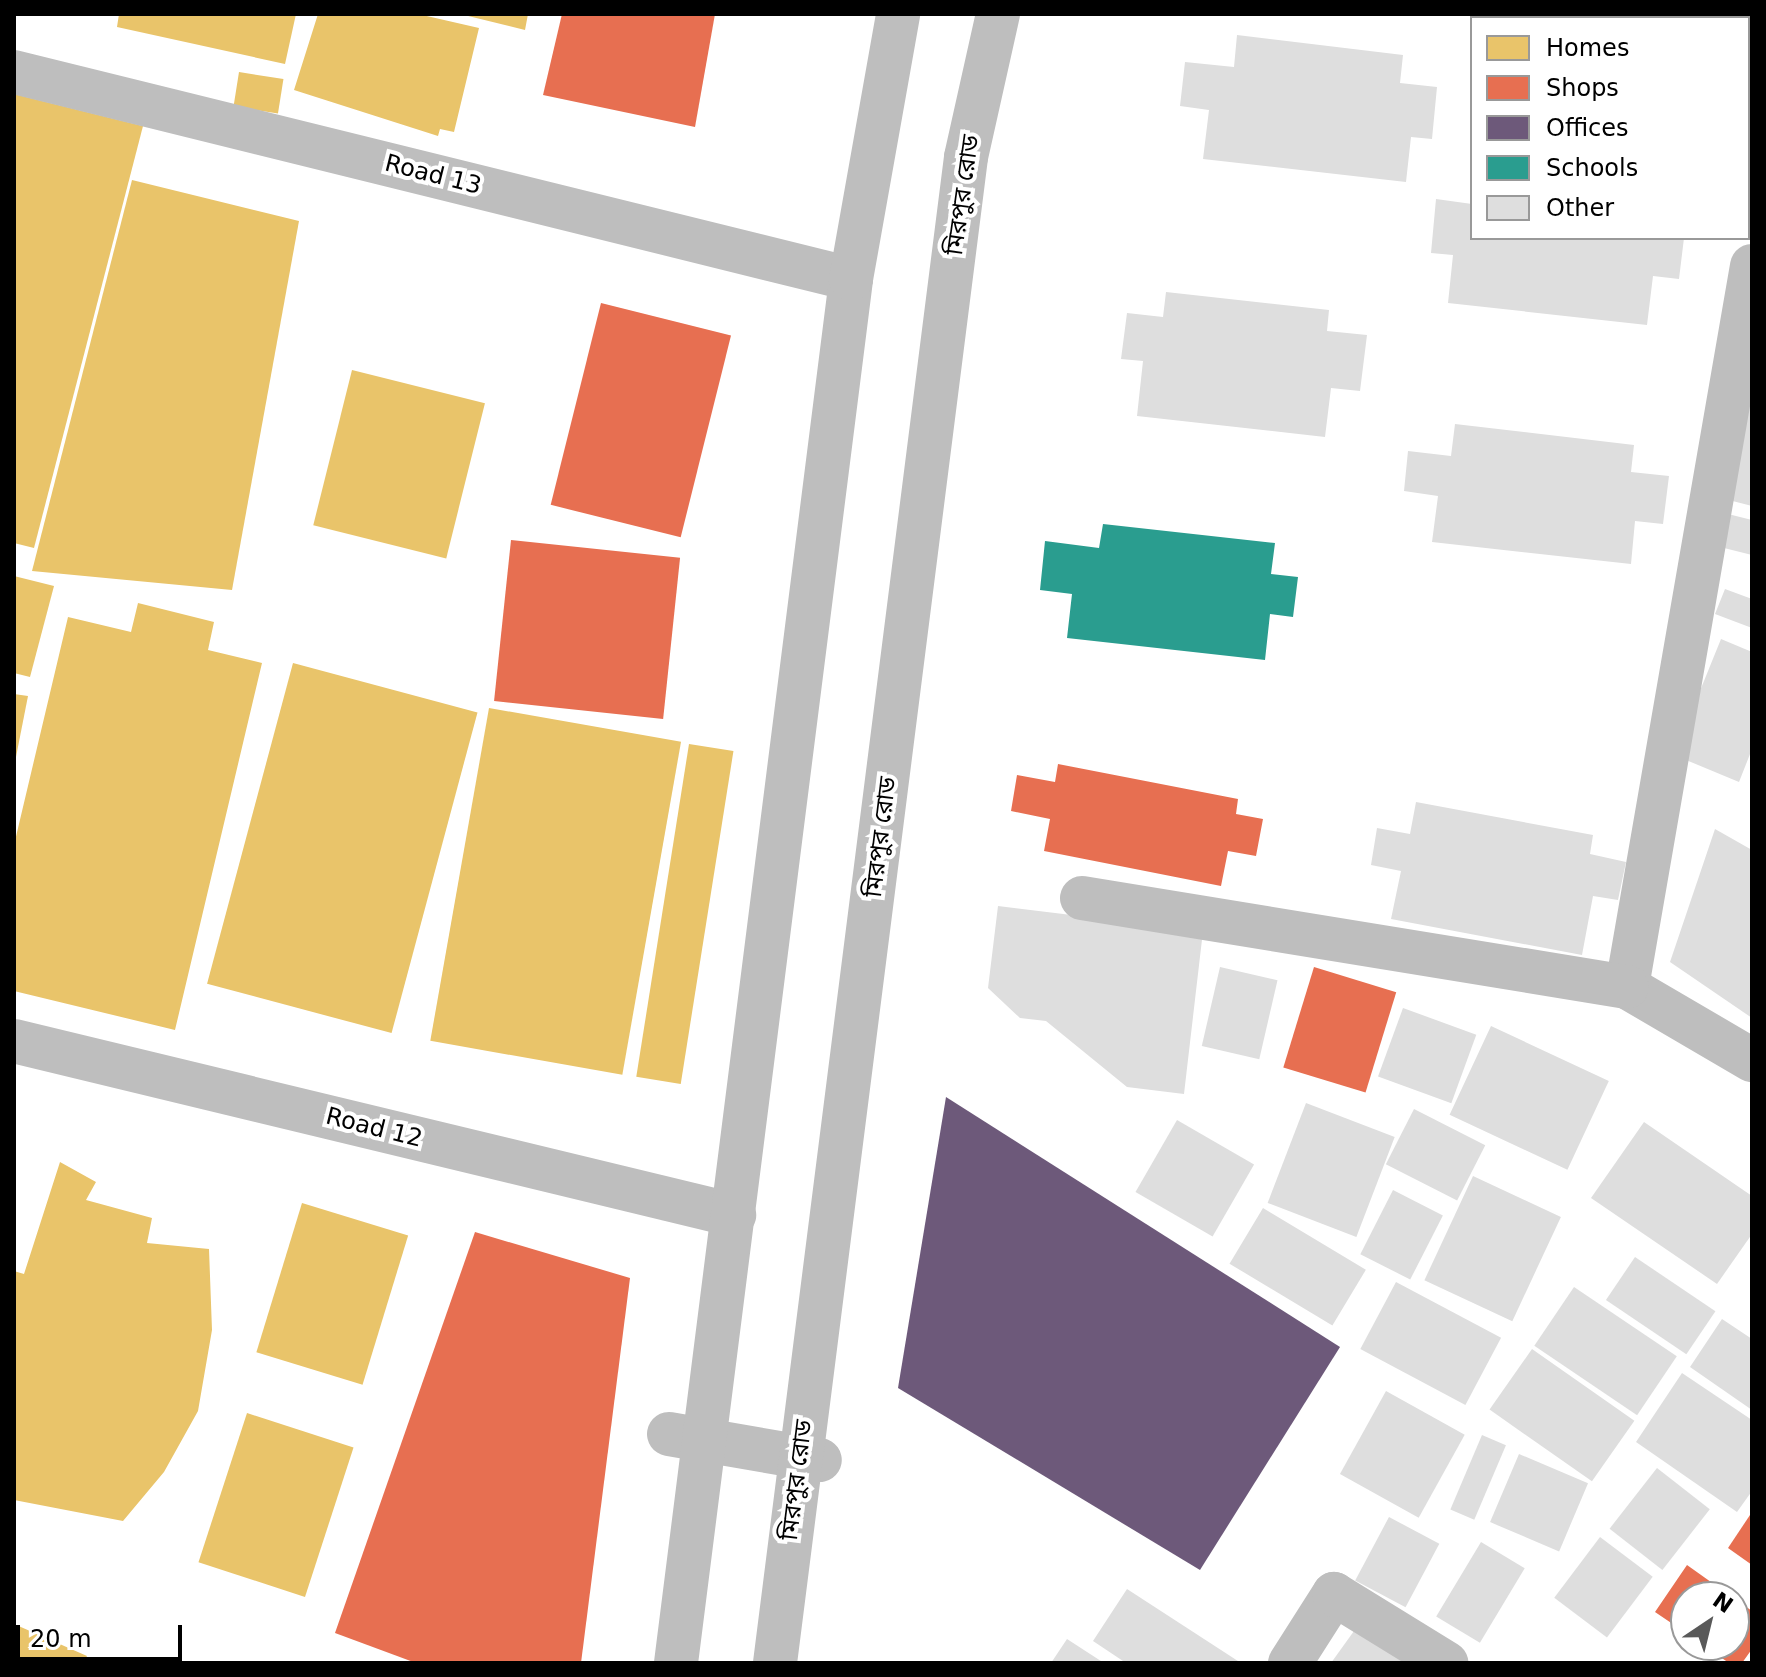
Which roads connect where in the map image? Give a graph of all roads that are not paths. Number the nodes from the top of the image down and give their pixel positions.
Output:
1 (898, 14) edge
2 (998, 14) edge
3 (14, 72) edge
4 (1752, 266) edge
5 (851, 279) junction
6 (1082, 898) dead end
7 (1627, 987) junction
8 (14, 1041) edge
9 (1752, 1060) edge
10 (734, 1215) junction
11 (669, 1434) dead end
12 (820, 1460) dead end
13 (676, 1663) edge
14 (775, 1663) edge
15 (1290, 1663) edge
16 (1446, 1663) edge

1 - 5 main road
2 - 14 main road, মিরপুর রোড
3 - 5 main road, Road 13
4 - 7 main road
5 - 10 main road
6 - 7 main road
7 - 9 main road
8 - 10 main road, Road 12
10 - 13 main road
11 - 12 main road
15 - 16 main road

